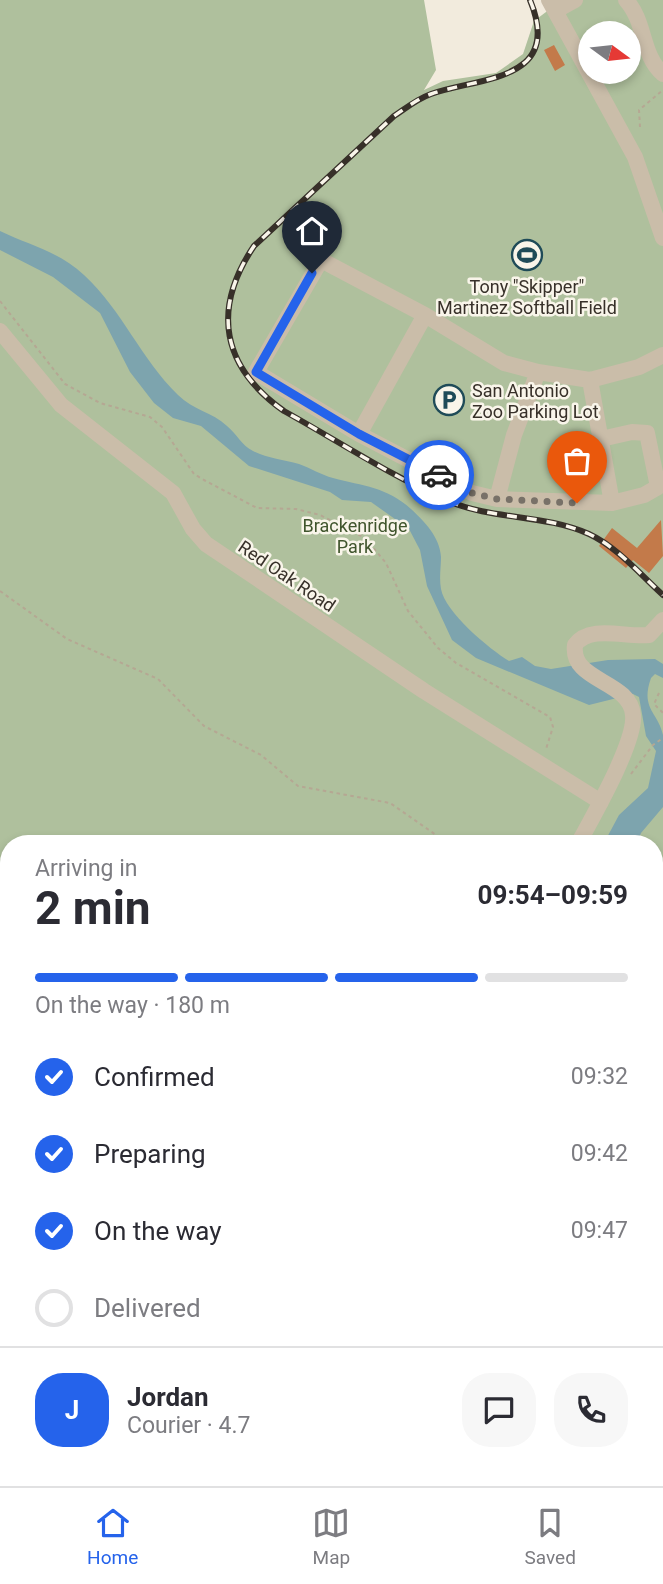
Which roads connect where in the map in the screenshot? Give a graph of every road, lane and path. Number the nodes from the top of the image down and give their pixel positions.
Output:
1 (575, 0) edge
2 (626, 0) edge
3 (552, 5) edge
4 (663, 74) edge
5 (663, 90) edge
6 (640, 127) dead end
7 (663, 238) edge
8 (0, 301) edge
9 (425, 316) junction
10 (0, 331) edge
11 (663, 355) edge
12 (639, 367) junction
13 (663, 369) edge
14 (538, 372) junction
15 (590, 380) junction
16 (359, 434) junction
17 (601, 439) junction
18 (497, 499) junction
19 (612, 503) junction
20 (0, 591) edge
21 (663, 620) edge
22 (659, 693) dead end
23 (663, 713) edge
24 (663, 738) edge
25 (543, 754) dead end
26 (628, 778) dead end
27 (601, 802) junction
28 (436, 835) edge
29 (583, 835) edge

1 - 3 street
2 - 4 street
3 - 7 street
5 - 6 path
8 - 25 path
9 - 14 street
9 - 16 street
9 - 16 street
10 - 27 street, Red Oak Road
11 - 12 street
12 - 13 street
12 - 15 street
14 - 15 street
14 - 18 street
15 - 17 street
16 - 18 street
17 - 19 street
17 - 19 street
18 - 19 street
20 - 28 path
21 - 27 street
22 - 23 path
24 - 26 path
27 - 29 street

